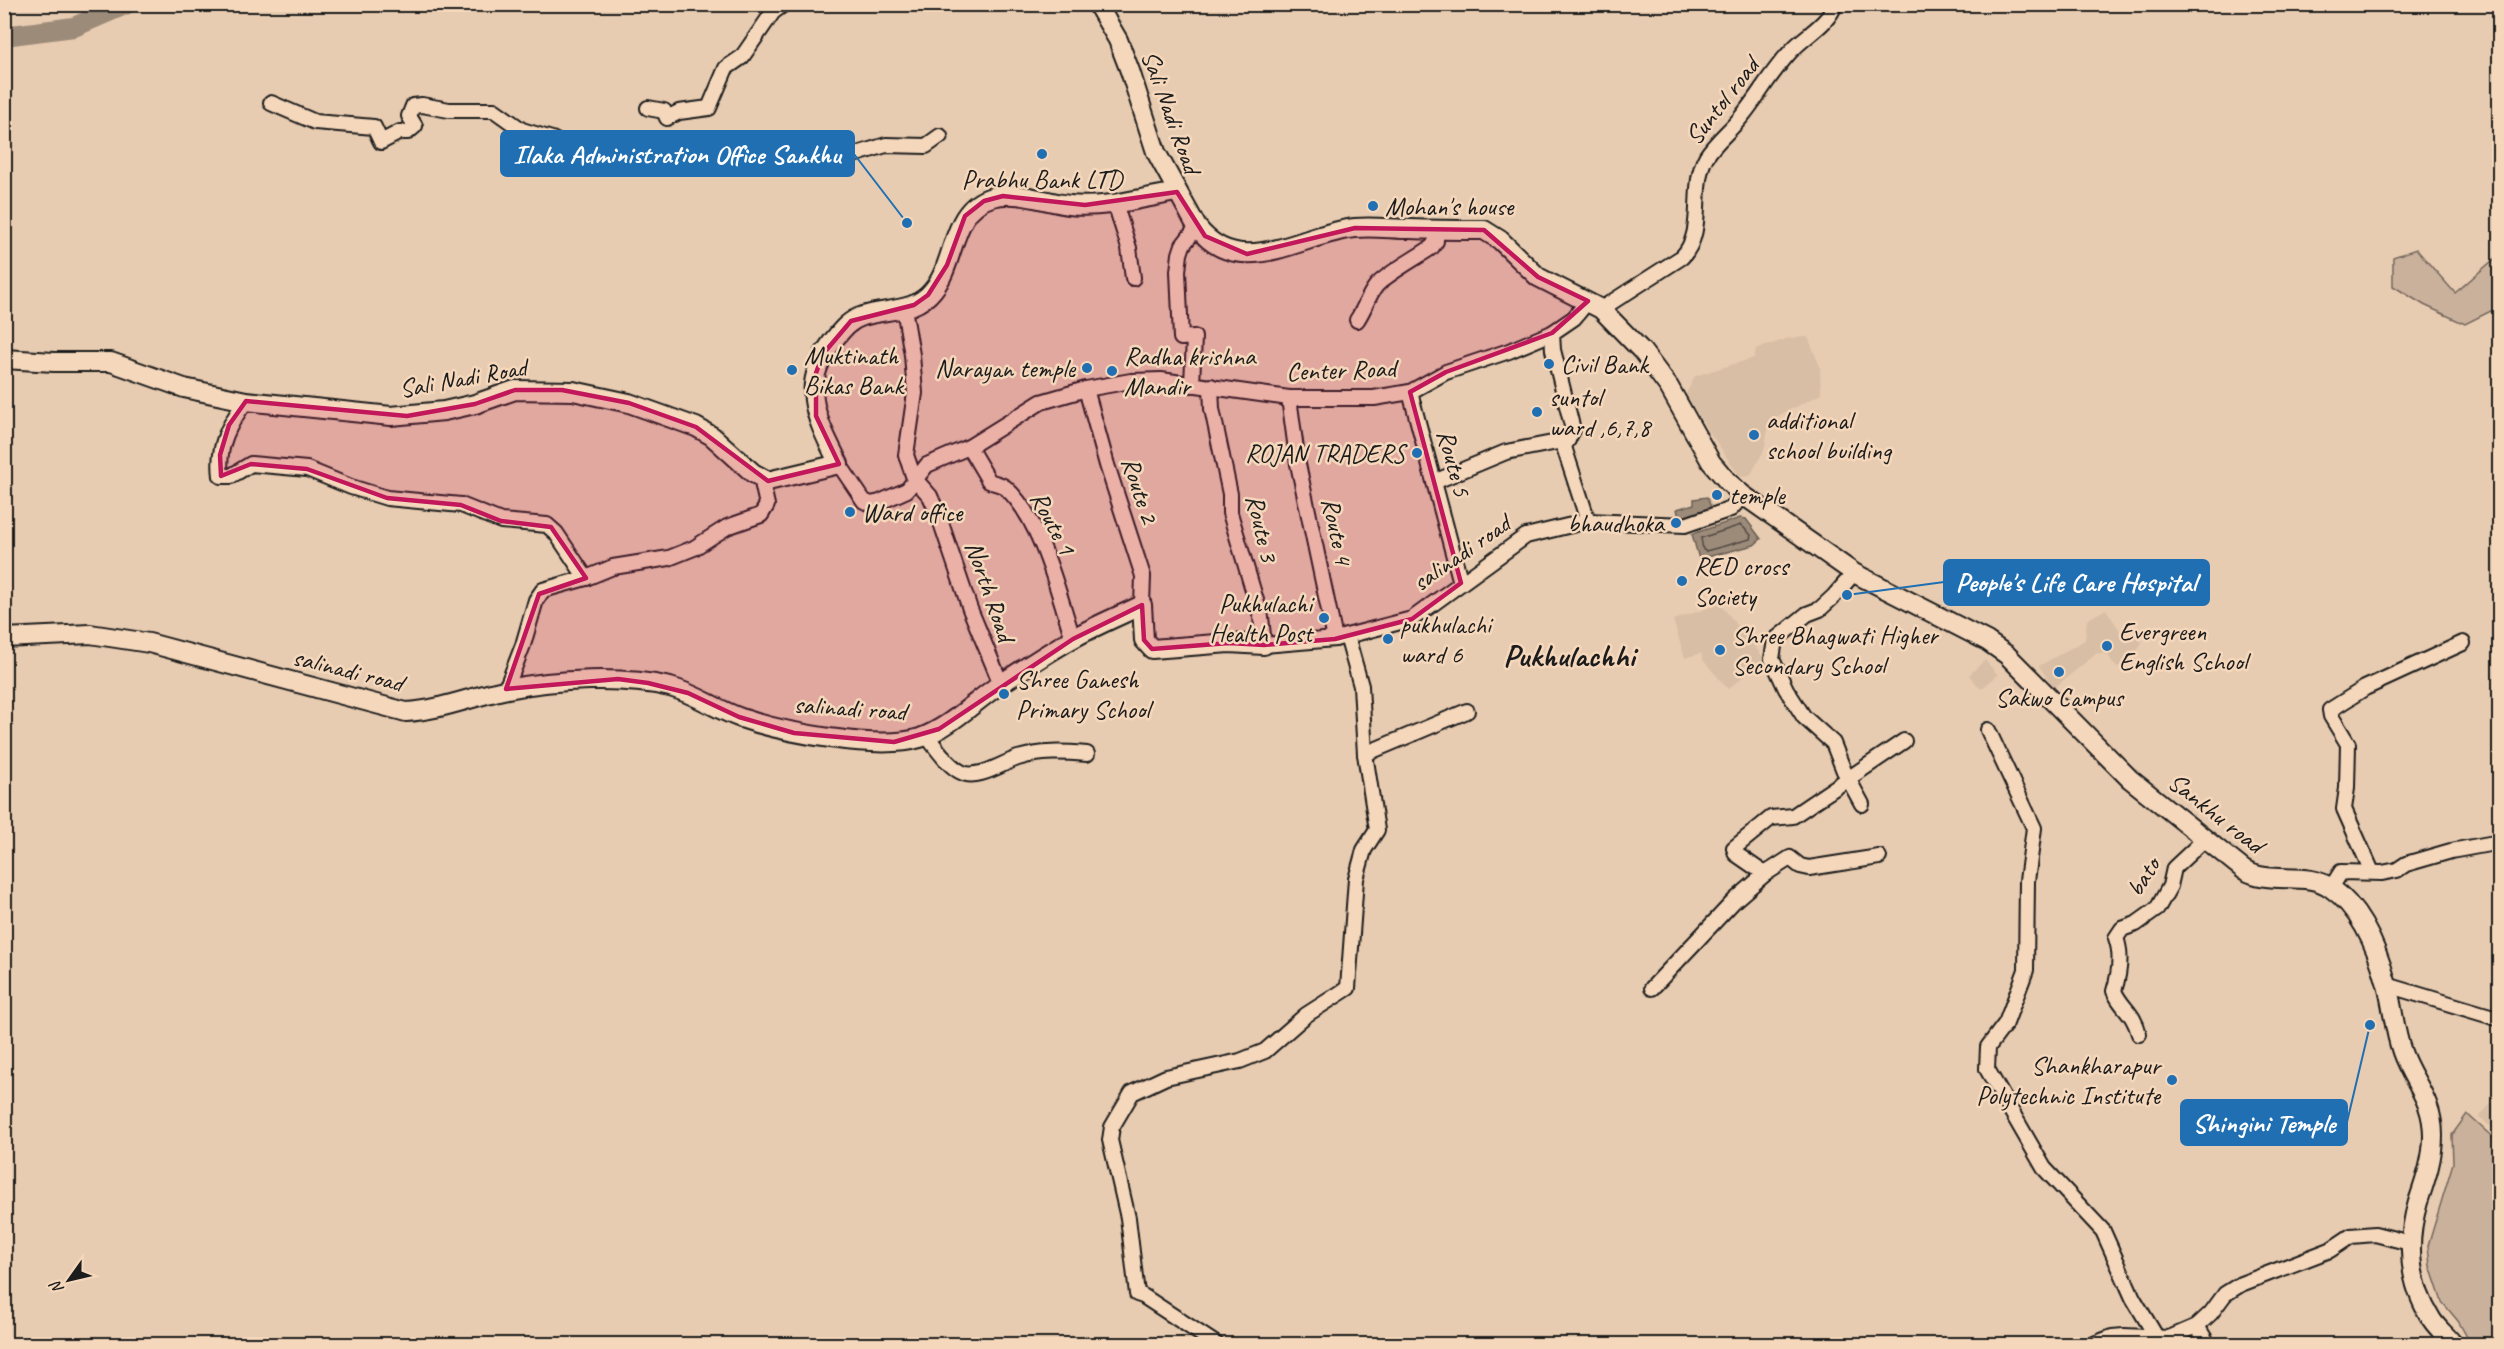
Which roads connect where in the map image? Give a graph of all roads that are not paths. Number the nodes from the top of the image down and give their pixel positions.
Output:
1 (784, 4) edge
2 (1097, 4) edge
3 (1835, 4) edge
4 (271, 104) dead end
5 (648, 108) dead end
6 (940, 136) dead end
7 (1177, 192) junction
8 (1115, 203) junction
9 (1197, 227) junction
10 (1436, 230) junction
11 (1133, 278) dead end
12 (1595, 305) junction
13 (904, 308) junction
14 (1357, 320) dead end
15 (1552, 333) junction
16 (4, 359) edge
17 (1192, 385) junction
18 (1211, 386) junction
19 (1086, 389) junction
20 (1410, 392) junction
21 (1289, 398) junction
22 (246, 400) junction
23 (1568, 440) junction
24 (969, 447) junction
25 (839, 464) junction
26 (761, 478) junction
27 (914, 478) junction
28 (1434, 482) junction
29 (1743, 495) junction
30 (1588, 521) junction
31 (1854, 573) junction
32 (586, 578) junction
33 (1461, 583) junction
34 (1142, 605) junction
35 (4, 638) edge
36 (1341, 638) junction
37 (1072, 639) junction
38 (2463, 644) dead end
39 (1264, 645) junction
40 (1001, 684) junction
41 (506, 689) junction
42 (1467, 711) dead end
43 (1988, 730) dead end
44 (926, 735) junction
45 (1904, 741) dead end
46 (1087, 754) dead end
47 (1365, 754) junction
48 (1849, 780) junction
49 (1862, 804) dead end
50 (2206, 838) junction
51 (2499, 842) edge
52 (1879, 857) dead end
53 (2372, 872) junction
54 (1765, 874) junction
55 (2331, 888) junction
56 (2387, 985) junction
57 (1652, 988) dead end
58 (2499, 1019) edge
59 (2139, 1034) dead end
60 (2410, 1243) junction
61 (2197, 1326) junction
62 (2157, 1338) junction
63 (1216, 1344) edge
64 (2094, 1344) edge
65 (2208, 1344) edge
66 (2453, 1344) edge

1 - 5 street
2 - 7 main road, Sali Nadi Road
3 - 12 street, Suntol road
4 - 6 street
7 - 8 main road, Sali Nadi Road
7 - 9 main road
8 - 11 street
8 - 13 main road, Sali Nadi Road
9 - 10 main road
9 - 17 street
10 - 12 main road
10 - 14 street
12 - 15 street, Center Road
12 - 29 main road, Sankhu road
13 - 25 main road, Sali Nadi Road
13 - 27 street, North Road
15 - 20 street, Center Road
15 - 23 street
16 - 22 main road, Sali Nadi Road
17 - 18 street, Center Road
17 - 19 street, Center Road
18 - 21 street, Center Road
18 - 39 street, Route 3
19 - 24 street, Center Road
19 - 34 street, Route 2
20 - 21 street, Center Road
20 - 28 street, Route 5
21 - 36 street, Route 4
22 - 26 main road, Sali Nadi Road
22 - 32 street
23 - 28 street
23 - 30 street
24 - 27 street, Center Road
24 - 37 street, Route 1
25 - 26 main road
25 - 27 street, Center Road
26 - 32 street
27 - 40 street, North Road
28 - 33 street, Route 5
29 - 30 street, salinadi road
29 - 31 main road, Sankhu road
30 - 33 street, salinadi road
31 - 48 street
31 - 50 main road, Sankhu road
32 - 41 street
33 - 36 street, salinadi road
34 - 37 main road, salinadi road
34 - 39 main road, salinadi road
35 - 41 main road, salinadi road
36 - 39 street, salinadi road
36 - 47 street, Route 4
37 - 40 main road, salinadi road
38 - 53 street
40 - 44 main road, salinadi road
41 - 44 main road, salinadi road
42 - 47 street
43 - 62 street
44 - 46 street
45 - 48 street
47 - 63 street, Route 4
48 - 49 street
48 - 54 street
50 - 55 main road, Sankhu road
50 - 59 street, bato
51 - 53 street
52 - 54 street
53 - 55 street
54 - 57 street
55 - 56 main road, Sankhu road
56 - 58 street
56 - 60 main road, Sankhu road
60 - 61 street
60 - 66 main road, Sankhu road
61 - 62 street
61 - 65 street
62 - 64 street

